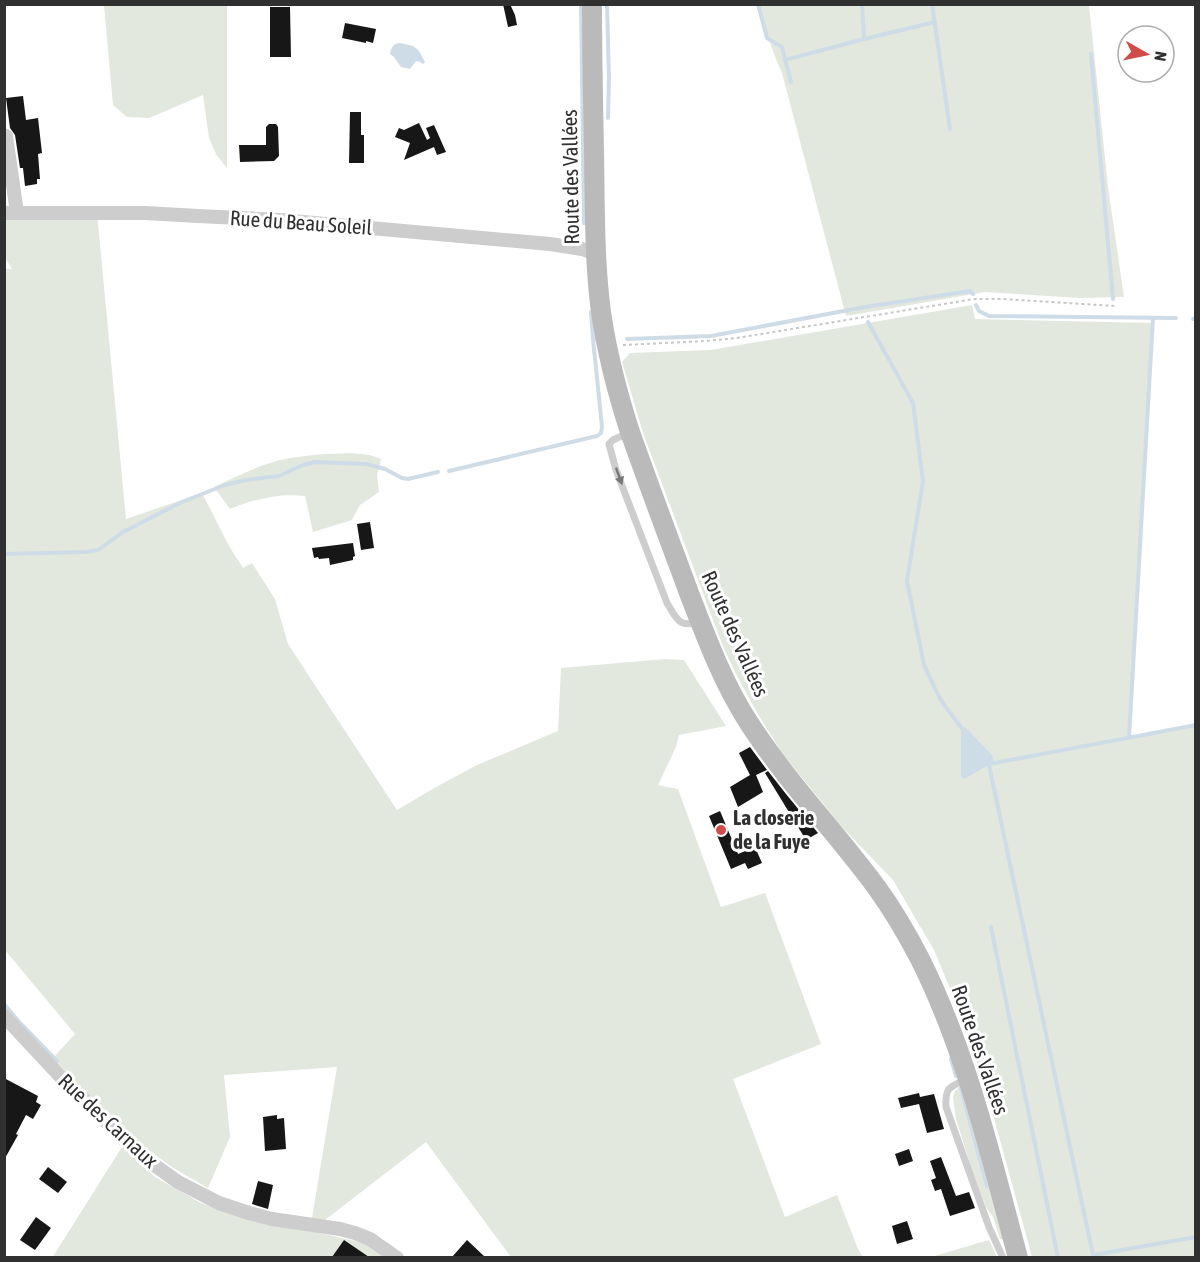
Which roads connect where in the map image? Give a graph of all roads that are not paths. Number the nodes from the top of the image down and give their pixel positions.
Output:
1 (592, 4) edge
2 (6, 136) edge
3 (11, 213) edge
4 (596, 254) junction
5 (4, 1016) edge
6 (10, 1030) edge
7 (968, 1079) junction
8 (397, 1257) edge
9 (1003, 1257) edge
10 (1018, 1257) edge

1 - 4 main road, Route des Vallées
2 - 3 street
3 - 4 street, Rue du Beau Soleil
4 - 7 main road, Route des Vallées
5 - 6 street, Rue des Carnaux
6 - 8 street, Rue des Carnaux
7 - 9 lane
7 - 10 main road, Route des Vallées

